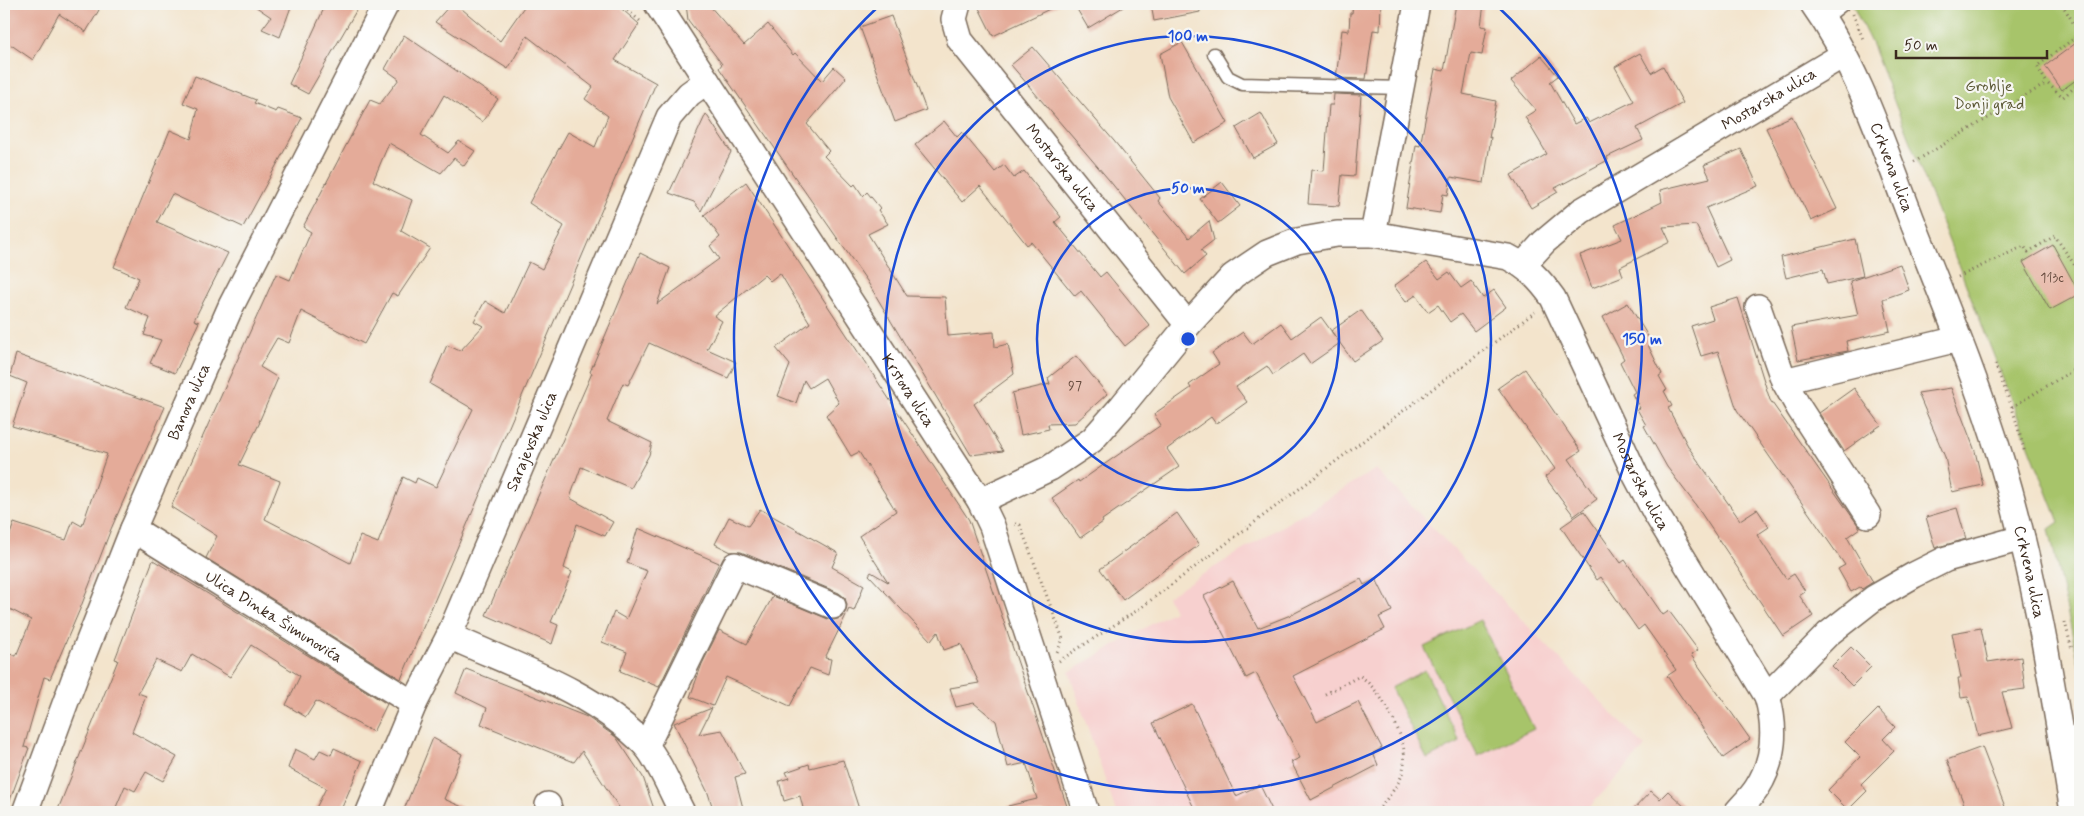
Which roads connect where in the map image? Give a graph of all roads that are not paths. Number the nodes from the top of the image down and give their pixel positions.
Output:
1 (386, 4) edge
2 (658, 4) edge
3 (958, 4) edge
4 (1417, 4) edge
5 (1827, 9) edge
6 (1214, 54) dead end
7 (1843, 55) junction
8 (707, 81) junction
9 (1402, 88) junction
10 (1374, 234) junction
11 (1523, 265) junction
12 (1758, 306) dead end
13 (1188, 325) junction
14 (1958, 339) junction
15 (1784, 381) junction
16 (980, 501) junction
17 (1868, 515) dead end
18 (133, 530) junction
19 (2022, 538) junction
20 (832, 606) dead end
21 (449, 636) junction
22 (1767, 696) junction
23 (414, 704) junction
24 (2070, 733) edge
25 (646, 746) junction
26 (25, 812) edge
27 (369, 812) edge
28 (682, 812) edge
29 (1086, 812) edge
30 (1737, 812) edge
31 (2073, 812) edge

1 - 18 street, Banova ulica
2 - 8 street, Krstova ulica
3 - 13 street, Mostarska ulica
4 - 9 street
5 - 7 street, Crkvena ulica
6 - 9 lane
7 - 11 street, Mostarska ulica
7 - 14 street, Crkvena ulica
8 - 16 street, Krstova ulica
8 - 21 street, Sarajevska ulica
9 - 10 street
10 - 11 street, Mostarska ulica
10 - 13 street, Mostarska ulica
11 - 22 street, Mostarska ulica
12 - 15 street
13 - 16 street, Mostarska ulica
14 - 15 street
14 - 19 street, Crkvena ulica
15 - 17 street
16 - 29 street, Krstova ulica
18 - 23 street, Ulica Dinka Šimunovića
18 - 26 street, Banova ulica
19 - 22 street
19 - 24 street, Crkvena ulica
20 - 25 street
21 - 23 street, Sarajevska ulica
21 - 25 street
22 - 30 street, Mostarska ulica
23 - 27 street, Sarajevska ulica
24 - 31 street, Crkvena ulica
25 - 28 street

